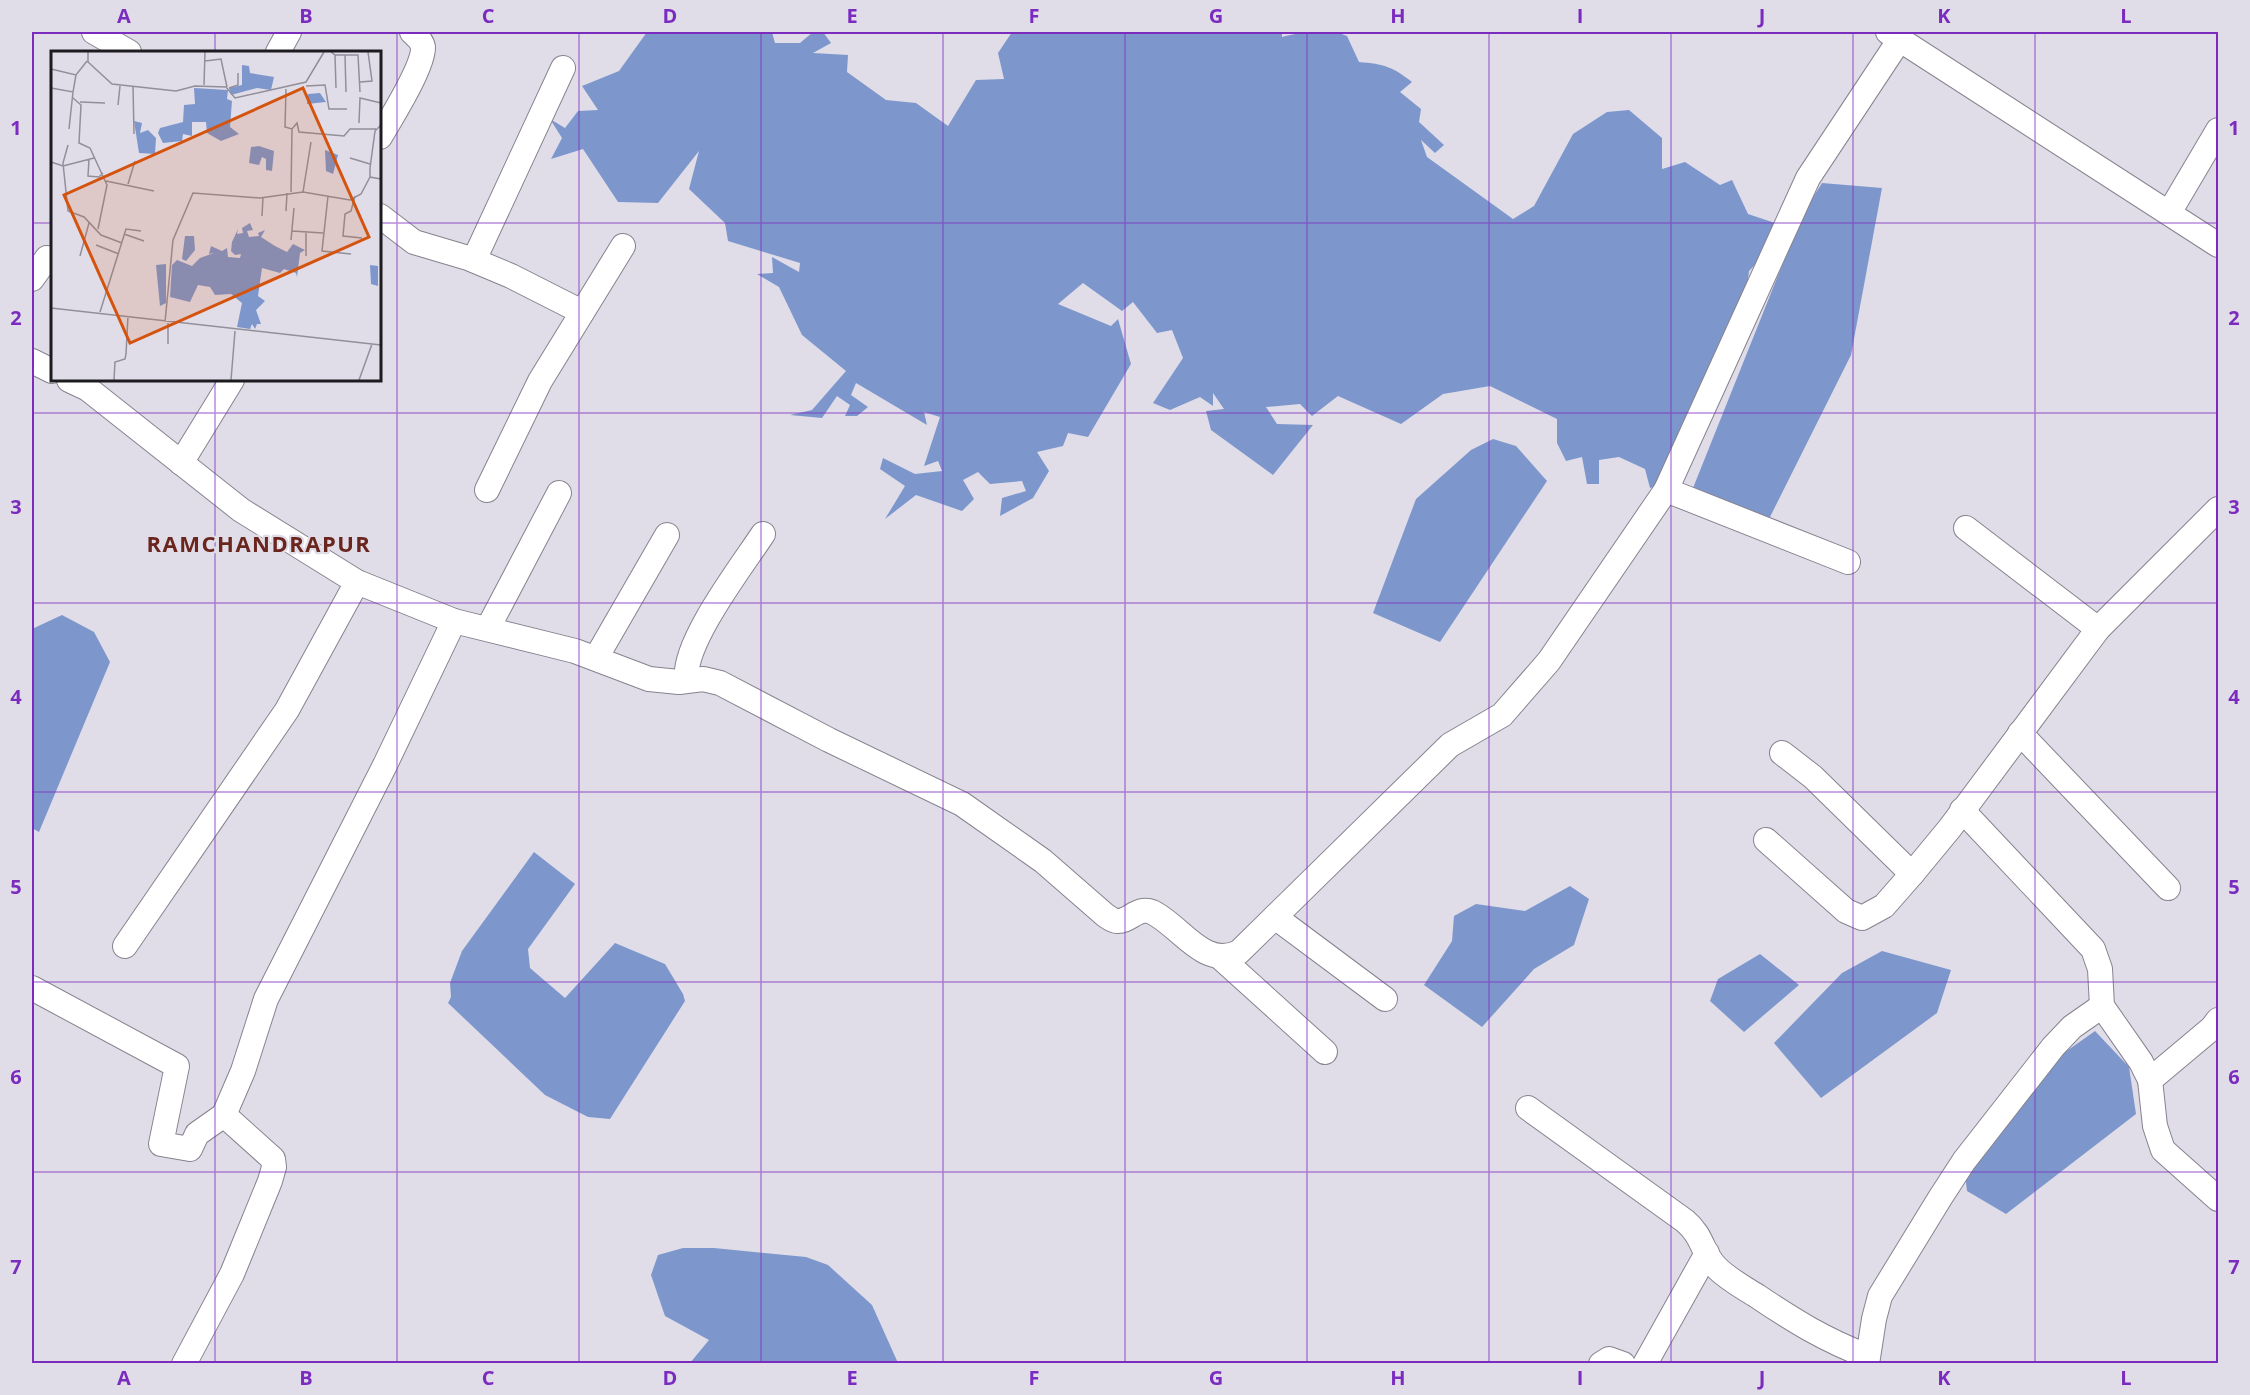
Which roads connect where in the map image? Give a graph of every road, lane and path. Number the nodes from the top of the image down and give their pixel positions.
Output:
1 (94, 32) edge
2 (290, 32) edge
3 (412, 32) edge
4 (1893, 35) edge
5 (127, 51) edge
6 (279, 51) edge
7 (563, 68) dead end
8 (2218, 130) edge
9 (381, 135) edge
10 (2169, 213) junction
11 (381, 217) edge
12 (2218, 245) edge
13 (623, 246) dead end
14 (51, 259) edge
15 (474, 260) junction
16 (32, 279) edge
17 (582, 312) junction
18 (32, 361) edge
19 (51, 371) edge
20 (71, 381) edge
21 (231, 381) edge
22 (181, 463) junction
23 (487, 490) dead end
24 (1666, 490) junction
25 (559, 493) dead end
26 (2218, 509) edge
27 (1966, 528) dead end
28 (763, 534) dead end
29 (667, 535) dead end
30 (1848, 562) dead end
31 (357, 582) junction
32 (454, 621) junction
33 (488, 628) junction
34 (2098, 629) junction
35 (596, 658) junction
36 (687, 680) junction
37 (2020, 733) junction
38 (1782, 753) dead end
39 (1962, 810) junction
40 (1766, 840) dead end
41 (1912, 874) junction
42 (2168, 888) dead end
43 (1275, 918) junction
44 (125, 946) dead end
45 (1220, 957) junction
46 (32, 988) edge
47 (1384, 999) dead end
48 (2102, 1006) junction
49 (2218, 1020) edge
50 (1325, 1052) dead end
51 (2150, 1080) junction
52 (1528, 1108) dead end
53 (224, 1116) junction
54 (2218, 1199) edge
55 (1707, 1253) junction
56 (1867, 1360) edge
57 (184, 1364) edge
58 (1601, 1364) edge
59 (1623, 1364) edge
60 (1645, 1364) edge

1 - 5 street
2 - 6 street
3 - 9 street
4 - 10 street
4 - 24 street
7 - 15 street
8 - 10 street
10 - 12 street
11 - 15 street
13 - 17 street
14 - 16 street
15 - 17 street
17 - 23 street
18 - 19 street
20 - 22 street
21 - 22 street
22 - 31 street
24 - 30 street
24 - 43 street
25 - 33 street
26 - 34 street
27 - 34 street
28 - 36 street
29 - 35 street
31 - 32 street
31 - 44 street
32 - 33 street
32 - 53 street
33 - 35 street
34 - 37 street
35 - 36 street
36 - 45 street
37 - 39 street
37 - 42 street
38 - 41 street
39 - 41 street
39 - 48 street
40 - 41 street
43 - 45 street
43 - 47 street
45 - 50 street
46 - 53 street
48 - 51 street
48 - 56 street
49 - 51 street
51 - 54 street
52 - 55 street
53 - 57 street
55 - 56 street
55 - 60 street
58 - 59 street

